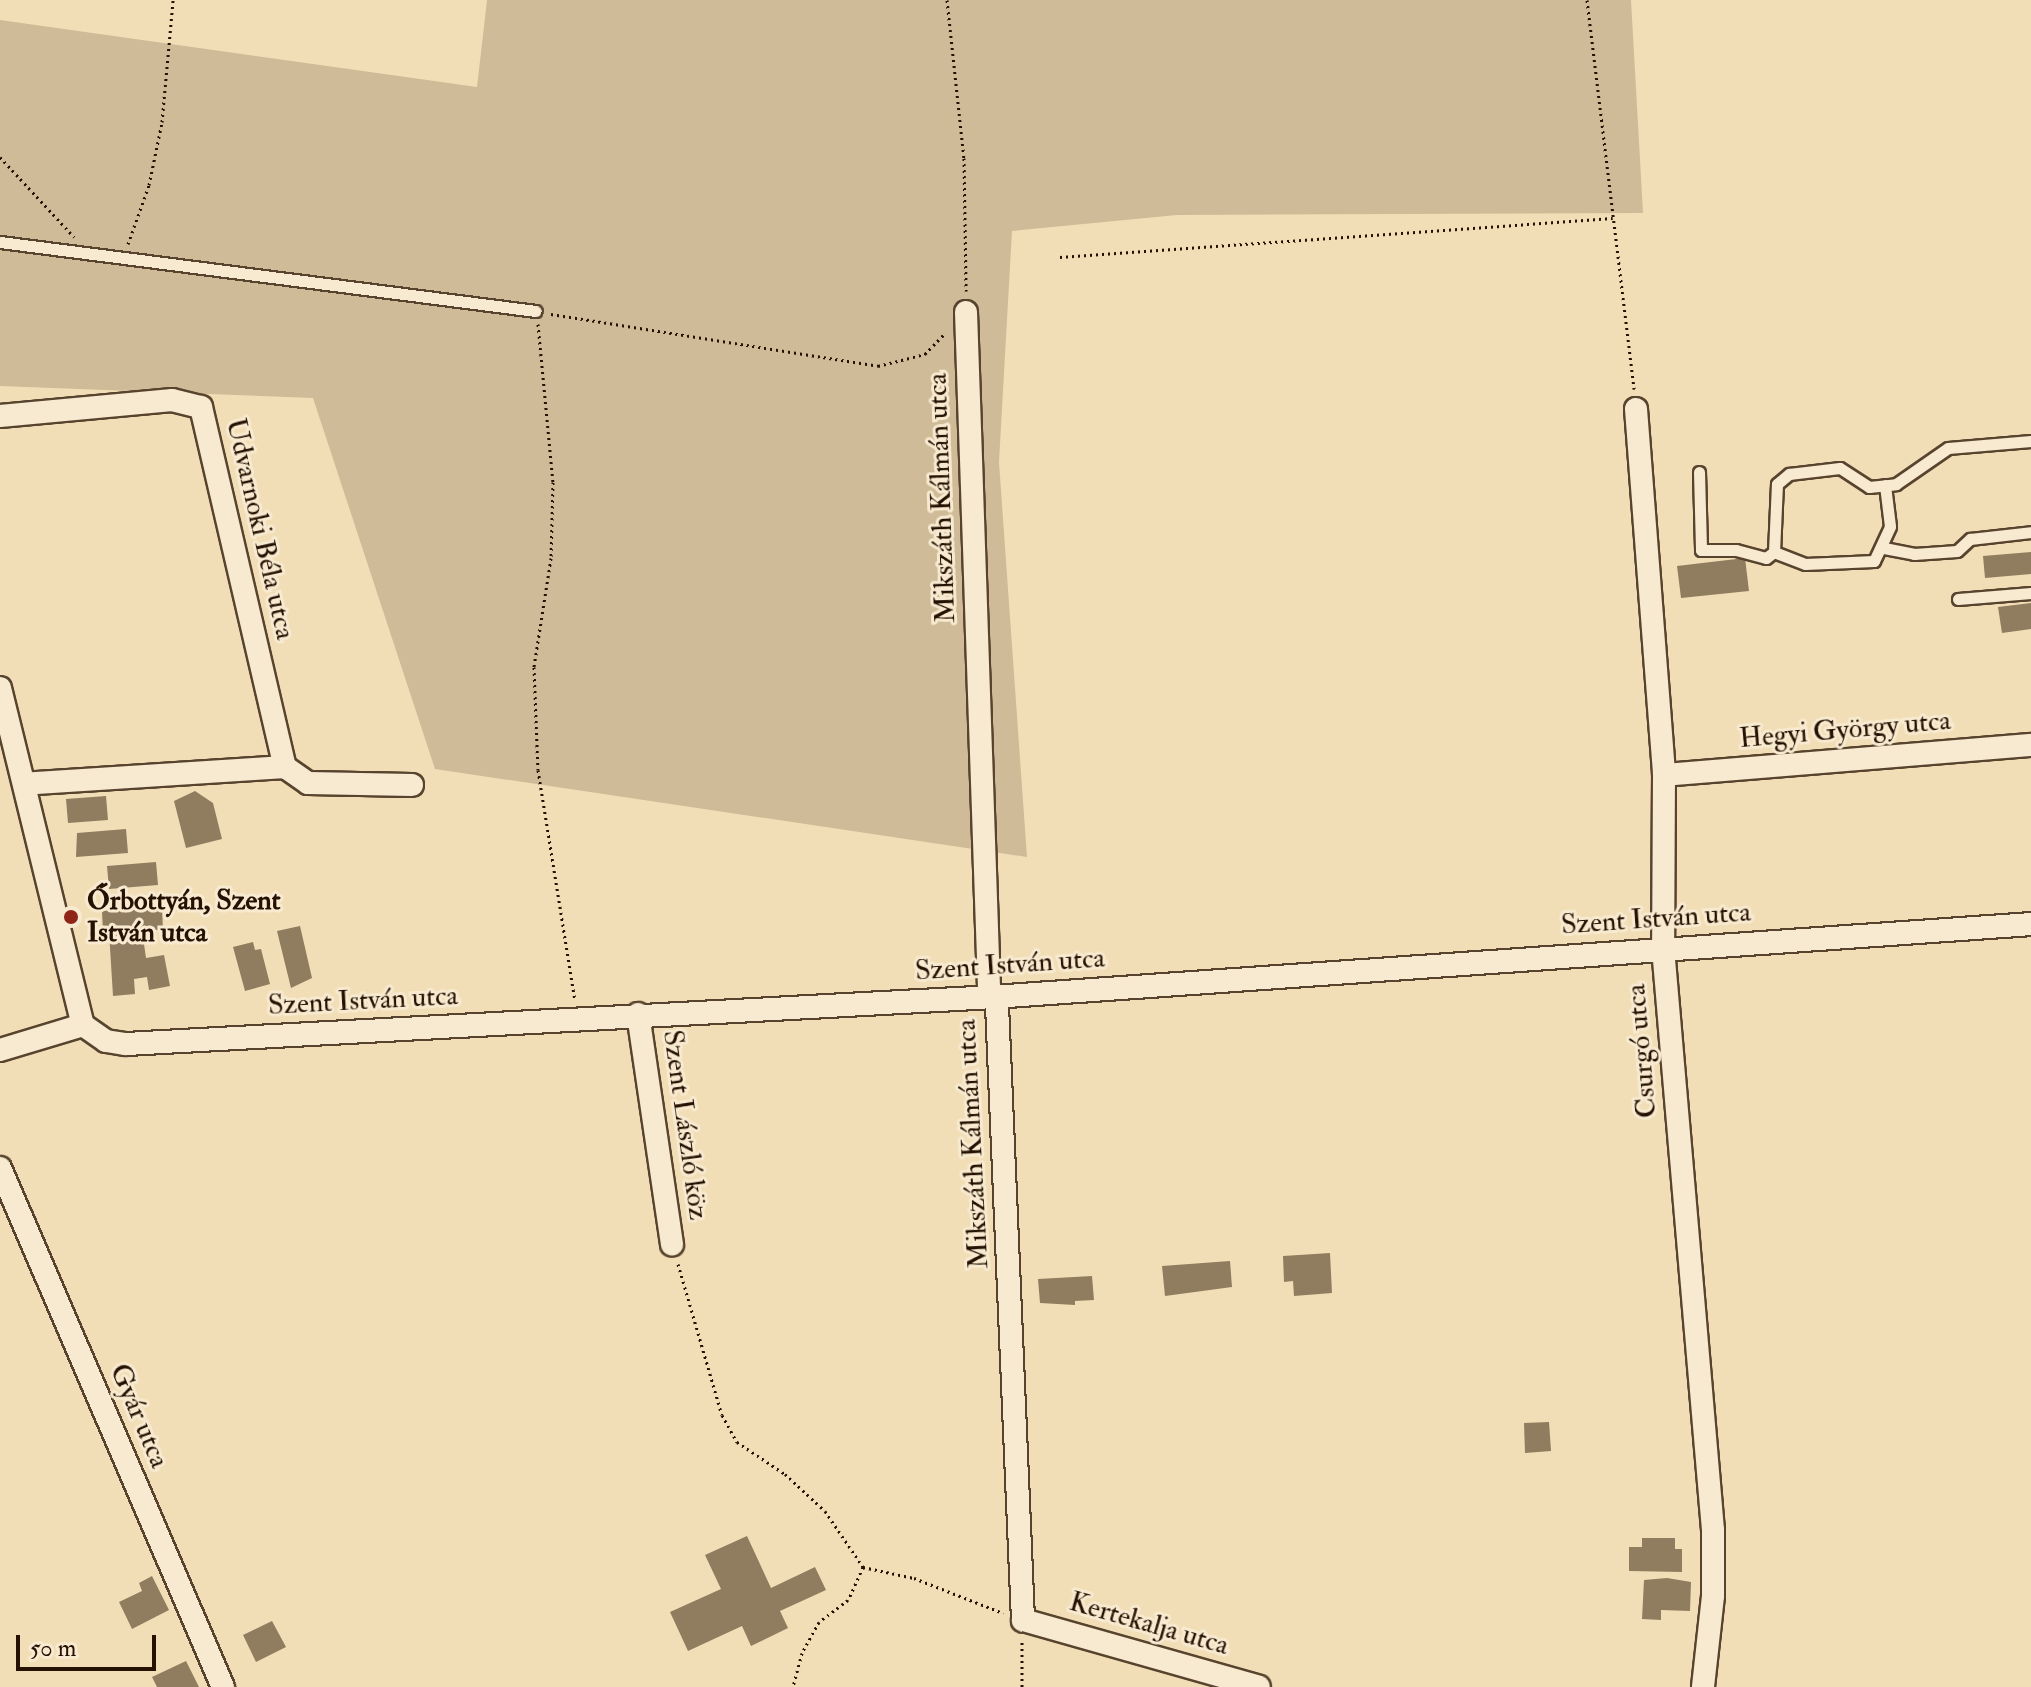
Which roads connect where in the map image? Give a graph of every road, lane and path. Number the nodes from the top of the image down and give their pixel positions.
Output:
1 (173, 0) edge
2 (947, 0) edge
3 (1587, 0) edge
4 (0, 157) edge
5 (1613, 218) junction
6 (0, 242) edge
7 (91, 255) junction
8 (1060, 257) dead end
9 (123, 259) junction
10 (536, 311) junction
11 (966, 312) junction
12 (1636, 409) joint
13 (0, 416) edge
14 (2031, 441) edge
15 (1699, 472) dead end
16 (1885, 485) junction
17 (2031, 532) edge
18 (1884, 548) junction
19 (1774, 552) junction
20 (2031, 593) edge
21 (1958, 599) dead end
22 (0, 688) edge
23 (2031, 745) edge
24 (285, 767) junction
25 (1664, 775) junction
26 (25, 784) junction
27 (412, 785) dead end
28 (2031, 924) edge
29 (1663, 948) junction
30 (993, 997) junction
31 (638, 1014) junction
32 (577, 1019) junction
33 (83, 1025) junction
34 (0, 1050) edge
35 (0, 1168) edge
36 (672, 1245) joint
37 (863, 1567) junction
38 (1023, 1620) junction
39 (223, 1687) edge
40 (793, 1687) edge
41 (1022, 1687) edge
42 (1259, 1687) edge
43 (1703, 1687) edge

1 - 9 path
2 - 11 path
3 - 5 path
4 - 7 path
5 - 8 path
5 - 12 path
6 - 7 lane
7 - 9 lane
9 - 10 lane
10 - 11 path
10 - 32 path
11 - 30 street, Mikszáth Kálmán utca
12 - 25 street, Csurgó utca
13 - 24 street, Udvarnoki Béla utca
14 - 16 lane
15 - 19 lane
16 - 18 lane
16 - 19 lane
17 - 18 lane
18 - 19 lane
20 - 21 lane
22 - 26 street
23 - 25 street, Hegyi György utca
24 - 26 street
24 - 27 street
25 - 29 street, Csurgó utca
26 - 33 street
28 - 29 street, Szent István utca
29 - 30 street, Szent István utca
29 - 43 street, Csurgó utca
30 - 31 street, Szent István utca
30 - 38 street, Mikszáth Kálmán utca
31 - 32 street, Szent István utca
31 - 36 street, Szent László köz
32 - 33 street, Szent István utca
33 - 34 street
35 - 39 street, Gyár utca
36 - 37 path
37 - 38 path
37 - 40 path
38 - 41 path
38 - 42 street, Kertekalja utca

